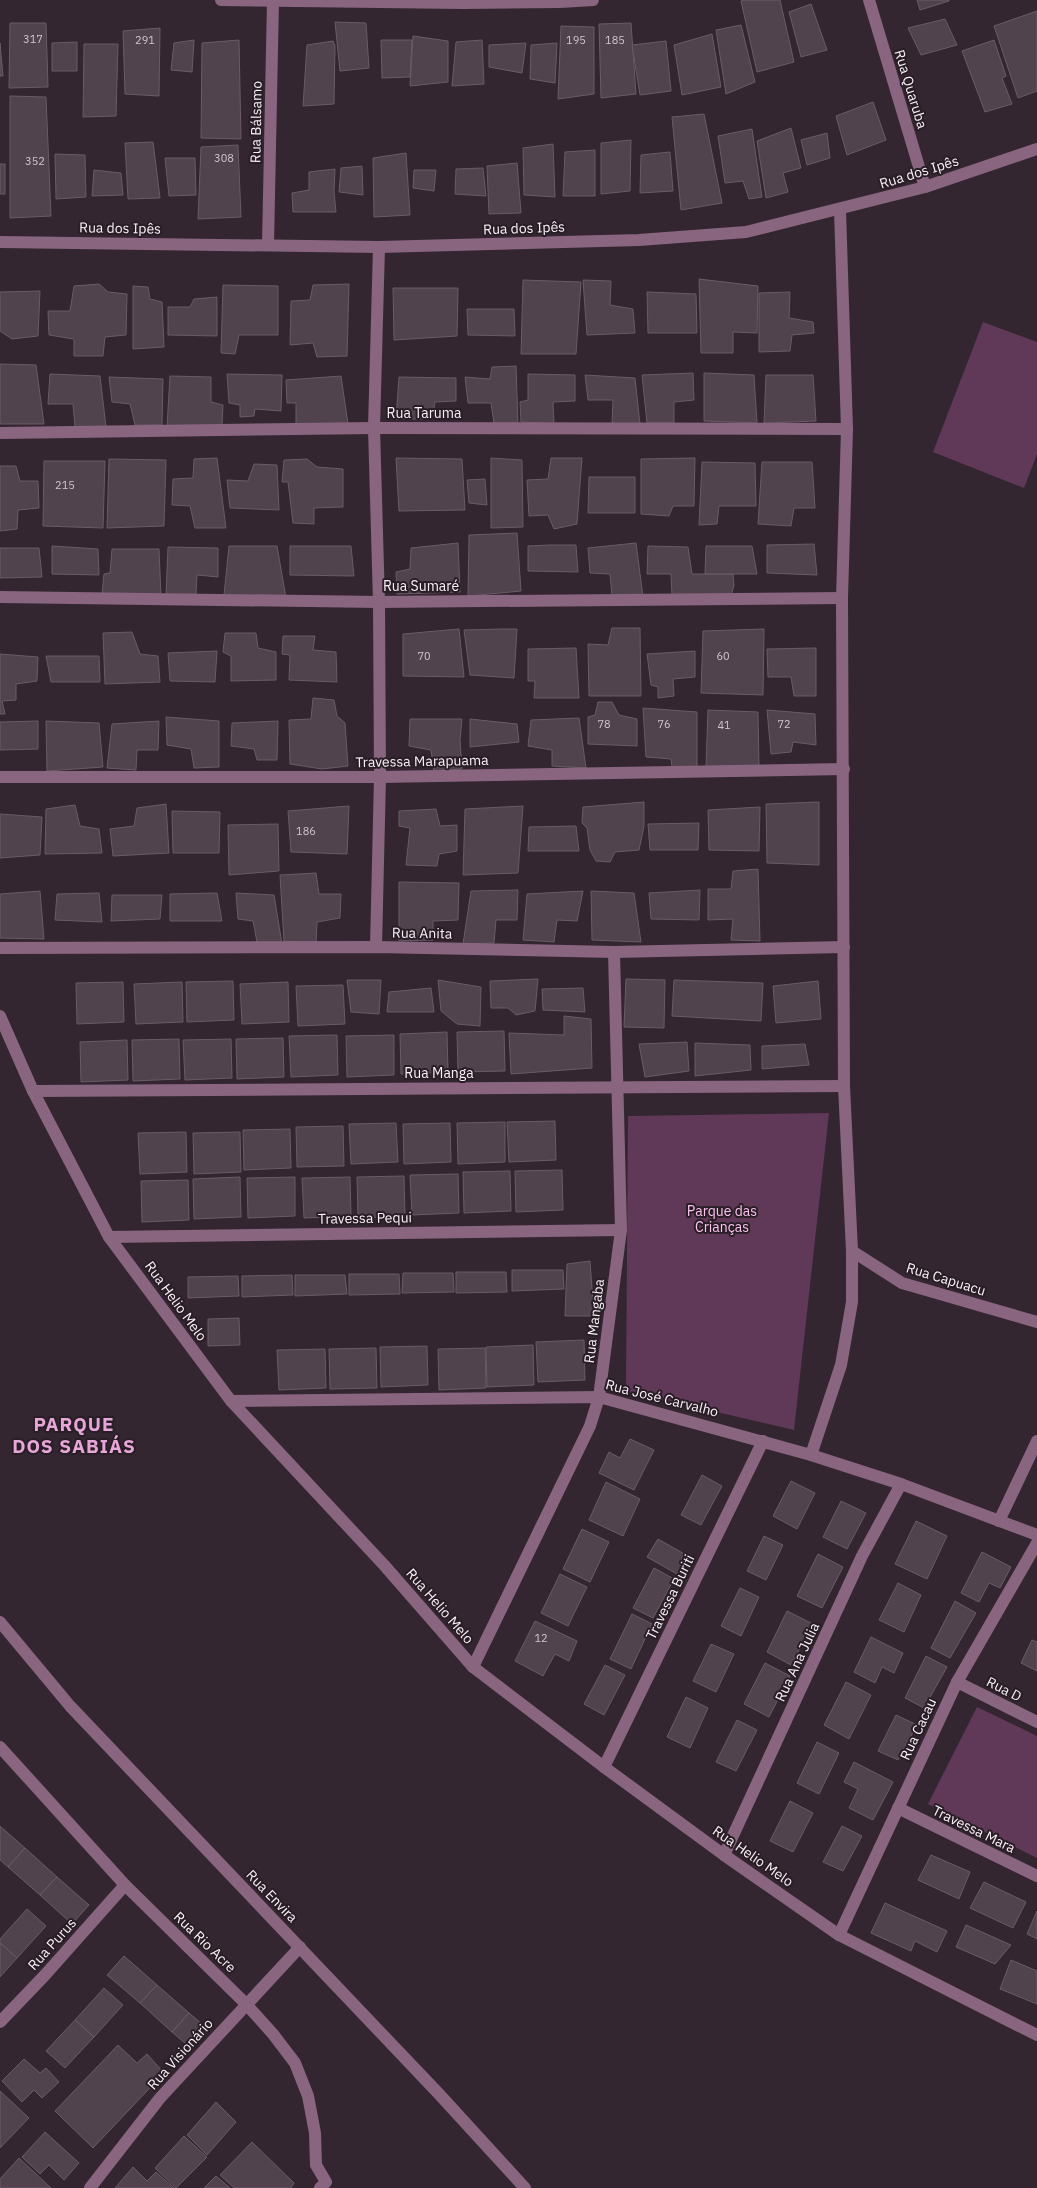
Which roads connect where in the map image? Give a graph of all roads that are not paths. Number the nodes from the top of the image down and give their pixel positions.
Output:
1 (221, 0) edge
2 (273, 0) edge
3 (593, 0) edge
4 (869, 0) edge
5 (1037, 150) edge
6 (925, 187) junction
7 (840, 210) junction
8 (0, 242) edge
9 (268, 245) junction
10 (379, 247) junction
11 (374, 428) junction
12 (847, 429) junction
13 (0, 433) edge
14 (0, 597) edge
15 (842, 598) junction
16 (379, 602) junction
17 (844, 769) junction
18 (0, 777) edge
19 (380, 777) junction
20 (376, 947) junction
21 (844, 947) junction
22 (0, 948) edge
23 (614, 952) junction
24 (0, 1016) edge
25 (618, 1086) junction
26 (844, 1086) junction
27 (33, 1091) junction
28 (621, 1230) junction
29 (109, 1237) junction
30 (852, 1251) junction
31 (1037, 1322) edge
32 (600, 1397) junction
33 (231, 1401) junction
34 (763, 1441) junction
35 (1037, 1441) edge
36 (811, 1455) junction
37 (901, 1484) junction
38 (999, 1521) junction
39 (1037, 1535) edge
40 (1037, 1543) edge
41 (0, 1622) edge
42 (473, 1667) junction
43 (957, 1682) junction
44 (1037, 1722) edge
45 (3, 1755) edge
46 (604, 1767) junction
47 (898, 1808) junction
48 (724, 1855) junction
49 (1037, 1876) edge
50 (124, 1884) junction
51 (839, 1935) junction
52 (300, 1947) junction
53 (246, 2004) junction
54 (0, 2022) edge
55 (1037, 2035) edge
56 (90, 2188) edge
57 (320, 2188) edge
58 (525, 2188) edge

1 - 2 street
2 - 3 street
2 - 9 street, Rua Bálsamo
4 - 6 street, Rua Quaruba
5 - 6 street, Rua dos Ipês
6 - 7 street, Rua dos Ipês
7 - 10 street, Rua dos Ipês
7 - 12 street
8 - 9 street, Rua dos Ipês
9 - 10 street, Rua dos Ipês
10 - 11 street
11 - 12 street, Rua Taruma
11 - 13 street, Rua Taruma
11 - 16 street
12 - 15 street
14 - 16 street, Rua Sumaré
15 - 16 street, Rua Sumaré
15 - 17 street
16 - 19 street
17 - 19 street, Travessa Marapuama
17 - 21 street
18 - 19 street, Travessa Marapuama
19 - 20 street
20 - 22 street, Rua Anita
20 - 23 street, Rua Anita
21 - 23 street, Rua Anita
21 - 26 street
23 - 25 street, Rua Mangaba
24 - 27 street, Rua Helio Melo
25 - 26 street, Rua Manga
25 - 27 street, Rua Manga
25 - 28 street, Rua Mangaba
26 - 30 street
27 - 29 street, Rua Helio Melo
28 - 29 street, Travessa Pequi
28 - 32 street, Rua Mangaba
29 - 33 street, Rua Helio Melo
30 - 31 street, Rua Capuacu
30 - 36 street
32 - 33 street, Rua José Carvalho
32 - 34 street, Rua José Carvalho
32 - 42 street, Rua Mangaba
33 - 42 street, Rua Helio Melo
34 - 36 street, Rua José Carvalho
34 - 46 street, Travessa Buriti
35 - 38 street
36 - 37 street, Rua José Carvalho
37 - 38 street, Rua José Carvalho
37 - 48 street, Rua Ana Julia
38 - 39 street, Rua José Carvalho
40 - 43 street, Rua Cacau
41 - 52 street, Rua Envira
42 - 46 street, Rua Helio Melo
43 - 44 street, Rua D
43 - 47 street, Rua Cacau
45 - 50 street, Rua Rio Acre
46 - 48 street, Rua Helio Melo
47 - 49 street, Travessa Mara
47 - 51 street, Rua Cacau
48 - 51 street, Rua Helio Melo
50 - 53 street, Rua Rio Acre
50 - 54 street, Rua Purus
51 - 55 street, Rua Helio Melo
52 - 53 street, Rua Visionário
52 - 58 street, Rua Envira
53 - 56 street, Rua Visionário
53 - 57 street, Rua Rio Acre

